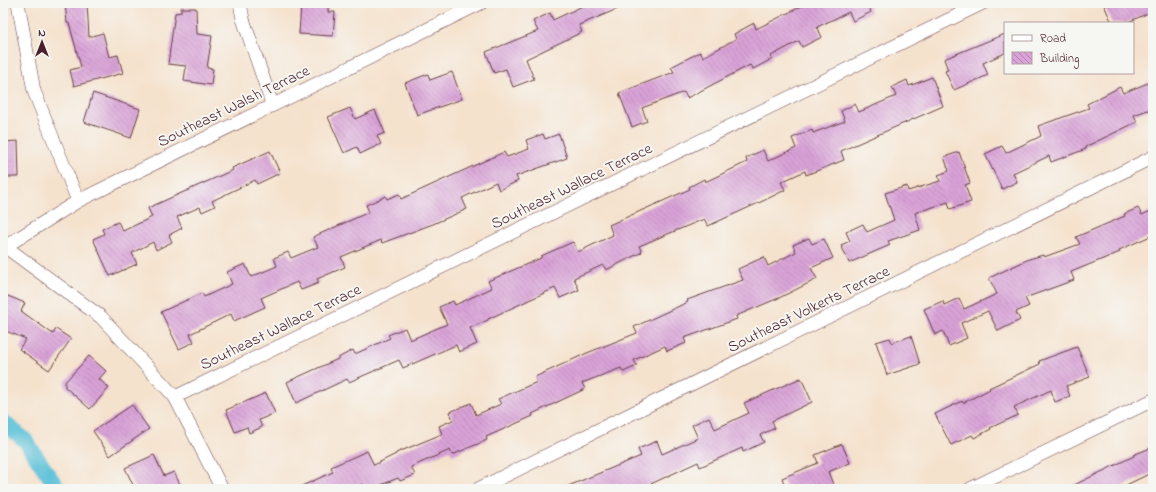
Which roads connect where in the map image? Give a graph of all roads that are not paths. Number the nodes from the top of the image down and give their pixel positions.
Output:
1 (18, 3) edge
2 (240, 3) edge
3 (481, 3) edge
4 (983, 3) edge
5 (463, 7) edge
6 (272, 104) junction
7 (1153, 157) edge
8 (78, 200) junction
9 (4, 246) edge
10 (175, 397) junction
11 (1153, 400) edge
12 (222, 489) edge
13 (478, 489) edge
14 (970, 489) edge

1 - 8 street
2 - 6 street
3 - 5 street, Southeast Walsh Terrace
4 - 10 street, Southeast Wallace Terrace
5 - 6 street, Southeast Walsh Terrace
6 - 8 street, Southeast Walsh Terrace
7 - 13 street, Southeast Volkerts Terrace
8 - 9 street, Southeast Walsh Terrace
9 - 10 street
10 - 12 street
11 - 14 street

